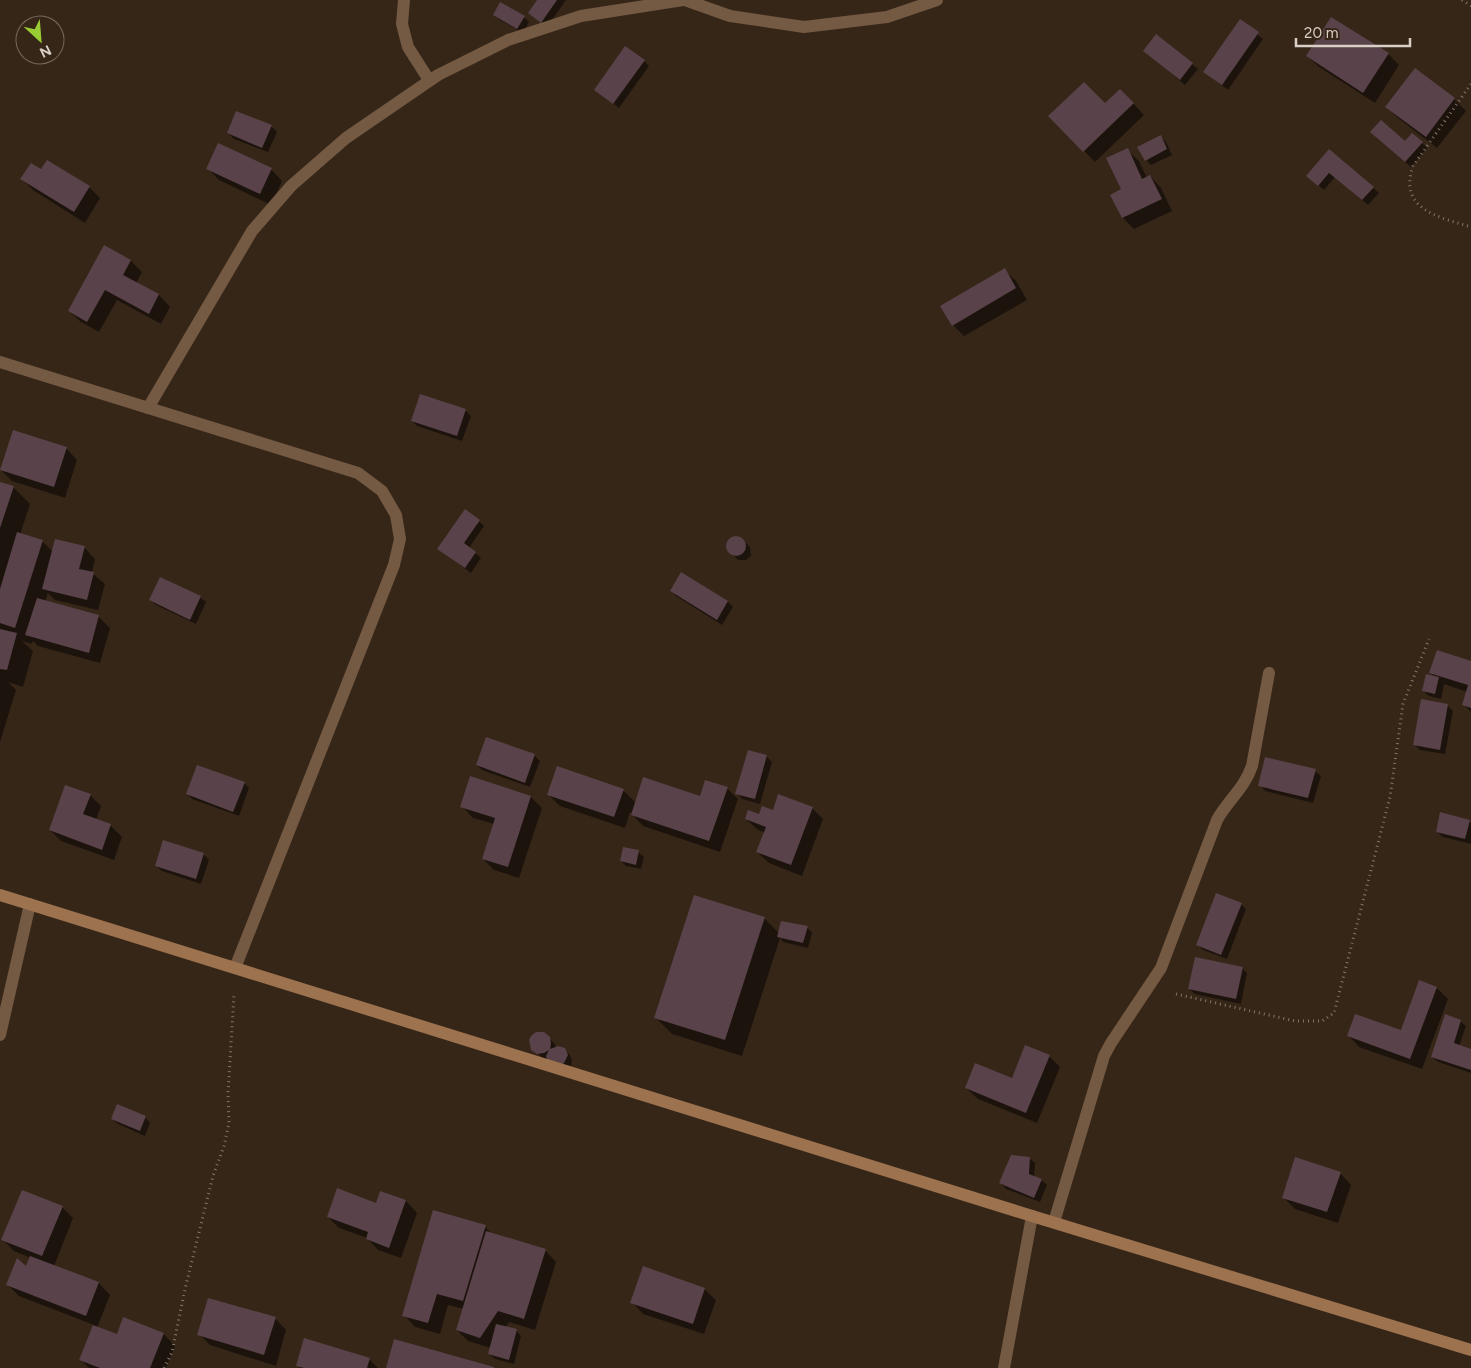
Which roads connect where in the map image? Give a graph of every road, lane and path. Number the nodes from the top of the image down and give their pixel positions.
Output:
1 (404, 0) edge
2 (684, 0) edge
3 (937, 0) edge
4 (1462, 0) edge
5 (1471, 6) edge
6 (429, 80) junction
7 (1471, 84) edge
8 (1471, 227) edge
9 (0, 362) edge
10 (148, 408) junction
11 (1429, 639) dead end
12 (1269, 673) dead end
13 (0, 895) edge
14 (30, 904) junction
15 (235, 968) junction
16 (1148, 988) junction
17 (0, 1035) edge
18 (1032, 1216) junction
19 (1054, 1222) junction
20 (1471, 1350) edge
21 (164, 1368) edge
22 (1004, 1368) edge

1 - 6 street
2 - 3 street
2 - 6 street
4 - 5 path
6 - 10 street
7 - 8 path
9 - 10 street
10 - 15 street
11 - 16 path
12 - 16 street
13 - 14 main road
14 - 15 main road
14 - 17 street
15 - 18 main road
15 - 21 path
16 - 19 street
18 - 19 main road
18 - 22 street
19 - 20 main road

